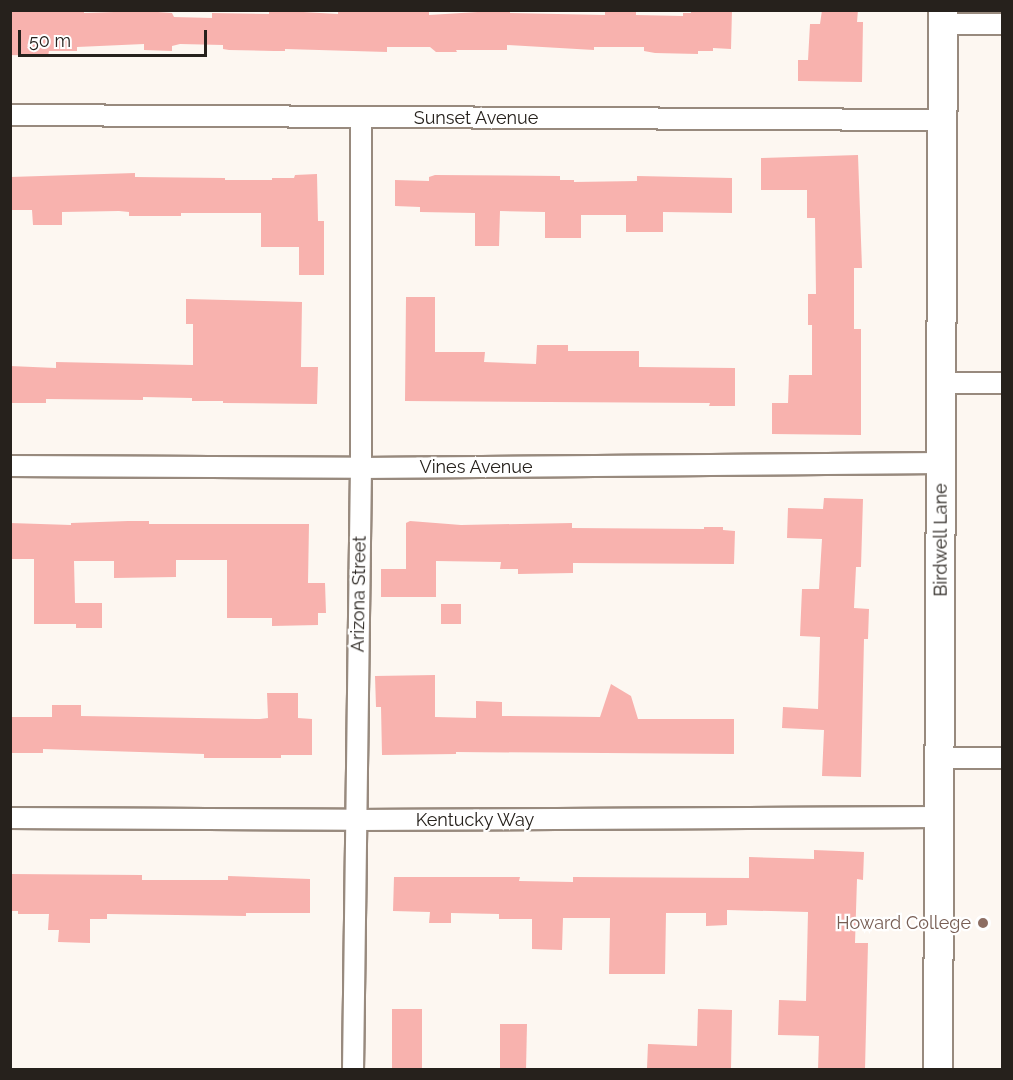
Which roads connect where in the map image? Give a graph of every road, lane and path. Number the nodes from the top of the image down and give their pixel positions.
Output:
1 (943, 17) edge
2 (1002, 24) edge
3 (10, 115) edge
4 (361, 118) junction
5 (942, 120) junction
6 (941, 383) junction
7 (1002, 383) edge
8 (941, 463) junction
9 (10, 466) edge
10 (361, 468) junction
11 (939, 758) junction
12 (1002, 758) edge
13 (939, 817) junction
14 (10, 818) edge
15 (356, 820) junction
16 (353, 1070) edge
17 (938, 1070) edge

1 - 2 street
1 - 5 main road, Birdwell Lane
3 - 4 street, Sunset Avenue
4 - 5 street, Sunset Avenue
4 - 10 street, Arizona Street
5 - 6 main road, Birdwell Lane
6 - 7 street
6 - 8 main road, Birdwell Lane
8 - 10 street, Vines Avenue
8 - 11 main road, Birdwell Lane
9 - 10 street, Vines Avenue
10 - 15 street, Arizona Street
11 - 12 street
11 - 13 main road, Birdwell Lane
13 - 15 street, Kentucky Way
13 - 17 main road, Birdwell Lane
14 - 15 street, Kentucky Way
15 - 16 street, Arizona Street

